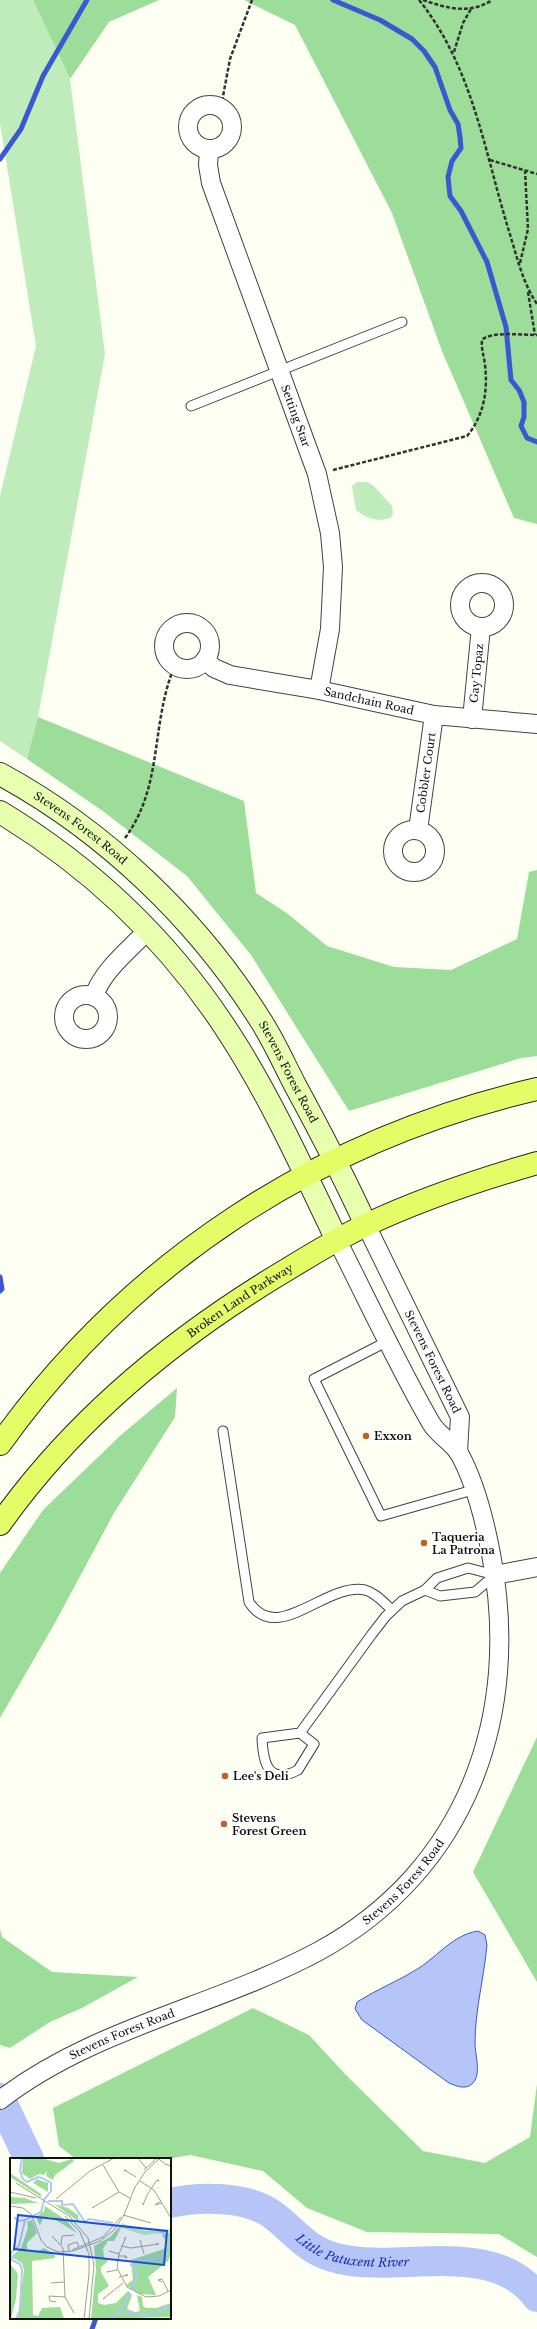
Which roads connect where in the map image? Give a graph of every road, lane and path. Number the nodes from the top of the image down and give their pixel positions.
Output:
1 (252, 0) edge
2 (419, 0) edge
3 (423, 0) edge
4 (492, 0) edge
5 (471, 8) junction
6 (454, 53) junction
7 (221, 107) junction
8 (209, 150) junction
9 (490, 160) junction
10 (524, 171) junction
11 (537, 174) edge
12 (520, 265) junction
13 (528, 291) junction
14 (537, 304) edge
15 (402, 322) dead end
16 (536, 335) edge
17 (280, 370) junction
18 (191, 406) dead end
19 (317, 474) junction
20 (481, 627) dead end
21 (205, 660) junction
22 (175, 665) junction
23 (319, 690) junction
24 (434, 715) junction
25 (472, 719) junction
26 (537, 724) edge
27 (0, 774) edge
28 (0, 812) edge
29 (418, 830) dead end
30 (113, 852) junction
31 (148, 930) junction
32 (94, 996) dead end
33 (537, 1089) edge
34 (335, 1159) junction
35 (537, 1164) edge
36 (305, 1174) junction
37 (366, 1225) junction
38 (337, 1240) junction
39 (388, 1342) junction
40 (223, 1430) dead end
41 (0, 1444) edge
42 (458, 1452) junction
43 (473, 1490) junction
44 (0, 1524) edge
45 (537, 1567) edge
46 (495, 1576) junction
47 (425, 1590) junction
48 (392, 1610) junction
49 (300, 1733) junction
50 (0, 2100) edge

1 - 7 path
2 - 6 path
3 - 5 path
4 - 5 path
5 - 6 path
6 - 9 path
7 - 8 street
7 - 8 street
8 - 17 street, Setting Star
9 - 10 path
9 - 12 path
10 - 11 path
10 - 12 path
12 - 13 path
13 - 14 path
13 - 16 path
15 - 17 lane
16 - 19 path
17 - 18 lane
17 - 19 street, Setting Star
19 - 23 street, Setting Star
20 - 25 street, Gay Topaz
21 - 22 street
21 - 22 street
21 - 23 street, Sandchain Road
22 - 30 path
23 - 24 street, Sandchain Road
24 - 25 street, Sandchain Road
24 - 29 street, Cobbler Court
25 - 26 street, Sandchain Road
27 - 30 street, Stevens Forest Road
28 - 31 street, Stevens Forest Road
30 - 34 street, Stevens Forest Road
31 - 32 street
31 - 36 street, Stevens Forest Road
33 - 34 main road
34 - 36 main road
34 - 37 street, Stevens Forest Road
35 - 37 main road, Broken Land Parkway
36 - 38 street, Stevens Forest Road
36 - 41 main road
37 - 38 main road, Broken Land Parkway
37 - 42 street, Stevens Forest Road
38 - 39 street, Stevens Forest Road
38 - 44 main road, Broken Land Parkway
39 - 42 street, Stevens Forest Road
39 - 43 lane
40 - 48 lane
42 - 43 street, Stevens Forest Road
43 - 46 street, Stevens Forest Road
45 - 46 street
46 - 47 lane
46 - 47 lane
46 - 50 street, Stevens Forest Road
47 - 48 lane
48 - 49 lane
49 - 49 lane

